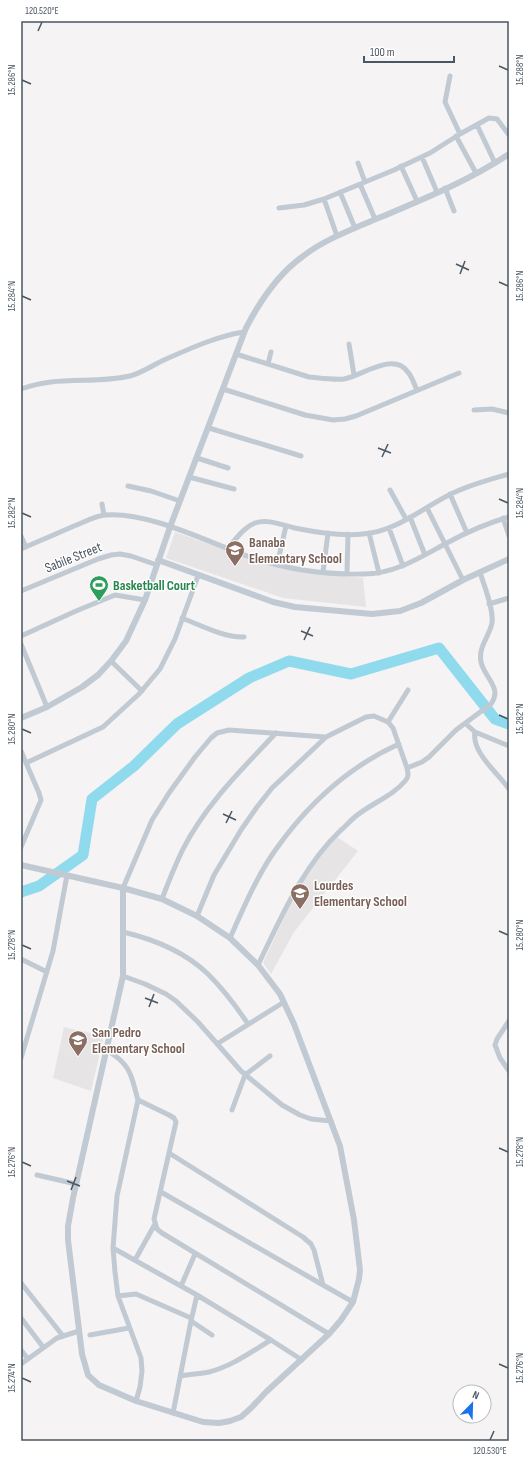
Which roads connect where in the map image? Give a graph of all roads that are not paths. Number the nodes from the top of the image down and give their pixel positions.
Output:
1 (450, 76) dead end
2 (477, 125) junction
3 (458, 135) junction
4 (509, 135) edge
5 (509, 154) edge
6 (422, 157) junction
7 (358, 163) dead end
8 (495, 163) junction
9 (402, 166) junction
10 (476, 173) junction
11 (363, 183) junction
12 (445, 188) junction
13 (340, 192) junction
14 (437, 192) junction
15 (324, 199) junction
16 (417, 202) junction
17 (279, 208) dead end
18 (454, 211) dead end
19 (376, 220) junction
20 (355, 228) junction
21 (337, 236) junction
22 (244, 332) junction
23 (349, 344) dead end
24 (271, 352) dead end
25 (236, 354) junction
26 (268, 364) junction
27 (459, 373) dead end
28 (354, 375) junction
29 (21, 389) edge
30 (223, 389) junction
31 (417, 390) junction
32 (474, 410) dead end
33 (509, 413) edge
34 (209, 428) junction
35 (301, 456) dead end
36 (197, 458) junction
37 (228, 468) dead end
38 (509, 474) edge
39 (189, 477) junction
40 (128, 486) dead end
41 (234, 489) dead end
42 (390, 490) dead end
43 (450, 494) junction
44 (180, 501) junction
45 (102, 504) dead end
46 (427, 508) junction
47 (104, 515) junction
48 (509, 517) edge
49 (408, 518) junction
50 (503, 518) junction
51 (286, 526) junction
52 (170, 527) junction
53 (389, 528) junction
54 (328, 533) junction
55 (370, 533) junction
56 (467, 533) junction
57 (348, 534) junction
58 (21, 536) edge
59 (509, 536) edge
60 (446, 543) junction
61 (23, 548) edge
62 (228, 548) junction
63 (426, 555) junction
64 (509, 559) edge
65 (158, 563) junction
66 (277, 564) junction
67 (402, 566) junction
68 (323, 572) junction
69 (480, 572) junction
70 (346, 573) junction
71 (379, 573) junction
72 (198, 576) junction
73 (463, 580) junction
74 (21, 591) edge
75 (509, 598) edge
76 (145, 600) junction
77 (489, 604) junction
78 (182, 618) junction
79 (21, 636) edge
80 (244, 636) dead end
81 (21, 644) edge
82 (111, 661) junction
83 (408, 690) dead end
84 (142, 691) junction
85 (47, 707) junction
86 (21, 718) edge
87 (388, 722) junction
88 (466, 724) junction
89 (475, 732) junction
90 (276, 733) junction
91 (326, 737) junction
92 (399, 744) junction
93 (507, 745) edge
94 (21, 751) edge
95 (509, 752) edge
96 (26, 763) junction
97 (408, 768) junction
98 (509, 789) edge
99 (21, 847) edge
100 (21, 865) edge
101 (64, 875) junction
102 (123, 888) junction
103 (162, 899) junction
104 (197, 916) junction
105 (123, 932) junction
106 (230, 938) junction
107 (21, 958) edge
108 (258, 965) junction
109 (47, 972) junction
110 (123, 976) junction
111 (284, 1002) junction
112 (509, 1021) edge
113 (248, 1024) junction
114 (217, 1044) junction
115 (107, 1050) junction
116 (270, 1056) dead end
117 (21, 1058) edge
118 (509, 1071) edge
119 (245, 1075) junction
120 (138, 1100) junction
121 (232, 1110) dead end
122 (331, 1121) junction
123 (169, 1153) junction
124 (37, 1175) dead end
125 (76, 1184) junction
126 (161, 1192) junction
127 (155, 1224) junction
128 (114, 1248) junction
129 (196, 1254) junction
130 (135, 1260) junction
131 (21, 1283) edge
132 (323, 1285) junction
133 (181, 1286) junction
134 (118, 1296) junction
135 (197, 1296) junction
136 (353, 1302) junction
137 (21, 1318) edge
138 (191, 1320) junction
139 (130, 1328) junction
140 (79, 1331) junction
141 (329, 1334) junction
142 (90, 1335) dead end
143 (212, 1335) dead end
144 (63, 1336) junction
145 (271, 1340) junction
146 (43, 1347) junction
147 (21, 1350) edge
148 (28, 1359) junction
149 (302, 1360) junction
150 (21, 1364) edge
151 (181, 1376) junction
152 (136, 1401) junction
153 (173, 1412) junction

1 - 3 street
2 - 3 street
2 - 4 street
2 - 8 street
3 - 6 street
3 - 10 street
5 - 8 street
6 - 9 street
6 - 14 street
7 - 11 street
8 - 10 street
9 - 11 street
9 - 16 street
10 - 12 street
11 - 13 street
11 - 19 street
12 - 14 street
12 - 18 street
13 - 15 street
13 - 20 street
14 - 16 street
15 - 17 street
15 - 21 street
16 - 19 street
19 - 20 street
20 - 21 street
21 - 22 street
22 - 25 street
22 - 29 street
23 - 28 street
24 - 26 street
25 - 26 street
25 - 30 street
26 - 28 street
27 - 31 street
28 - 31 street
30 - 31 street
30 - 34 street
32 - 33 street
34 - 35 street
34 - 36 street
36 - 37 street
36 - 39 street
38 - 43 street
39 - 41 street
39 - 44 street
40 - 44 street
42 - 49 street
43 - 46 street
43 - 56 street
44 - 52 street
45 - 47 street
46 - 49 street
46 - 60 street
47 - 52 street
47 - 61 street
48 - 50 street
49 - 53 street
49 - 63 street
50 - 56 street
50 - 59 street
51 - 54 street
51 - 62 street
51 - 66 street
52 - 62 street
52 - 65 street
53 - 55 street
53 - 67 street
54 - 57 street
54 - 68 street
55 - 57 street
55 - 71 street
56 - 60 street
57 - 70 street
58 - 61 street
60 - 63 street
60 - 73 street
62 - 66 street
63 - 67 street
64 - 69 street
65 - 72 street
65 - 74 street, Sabile Street
65 - 76 street
66 - 68 street
67 - 71 street
68 - 70 street
69 - 73 street
69 - 77 street
70 - 71 street
72 - 73 street
72 - 78 street
75 - 77 street
76 - 79 street
76 - 82 street
77 - 88 street
78 - 80 street
78 - 84 street
81 - 85 street
82 - 84 street
82 - 85 street
83 - 87 street
84 - 96 street
85 - 86 street
87 - 91 street
87 - 92 street
88 - 89 street
88 - 97 street
89 - 93 street
89 - 98 street
90 - 91 street
90 - 102 street
90 - 103 street
91 - 104 street
92 - 97 street
92 - 106 street
93 - 95 street
94 - 96 street
96 - 99 street
97 - 108 street
100 - 101 street
101 - 102 street
101 - 109 street
102 - 103 street
102 - 105 street
103 - 104 street
104 - 106 street
105 - 110 street
105 - 113 street
106 - 108 street
107 - 109 street
108 - 111 street
109 - 117 street
110 - 114 street
110 - 115 street
111 - 113 street
111 - 122 street
112 - 118 street
113 - 114 street
114 - 119 street
115 - 120 street
115 - 125 street
116 - 119 street
119 - 121 street
119 - 122 street
120 - 123 street
120 - 128 street
122 - 136 street
123 - 126 street
123 - 132 street
124 - 125 street
125 - 140 street
126 - 127 street
126 - 132 street
127 - 129 street
127 - 130 street
128 - 130 street
128 - 134 street
129 - 133 street
129 - 141 street
130 - 133 street
131 - 144 street
132 - 136 street
133 - 135 street
134 - 138 street
134 - 139 street
135 - 138 street
135 - 145 street
136 - 141 street
137 - 146 street
138 - 143 street
138 - 151 street
139 - 142 street
139 - 152 street
140 - 144 street
140 - 152 street
141 - 149 street
144 - 146 street
145 - 149 street
145 - 151 street
146 - 148 street
147 - 148 street
148 - 150 street
149 - 153 street
151 - 153 street
152 - 153 street

